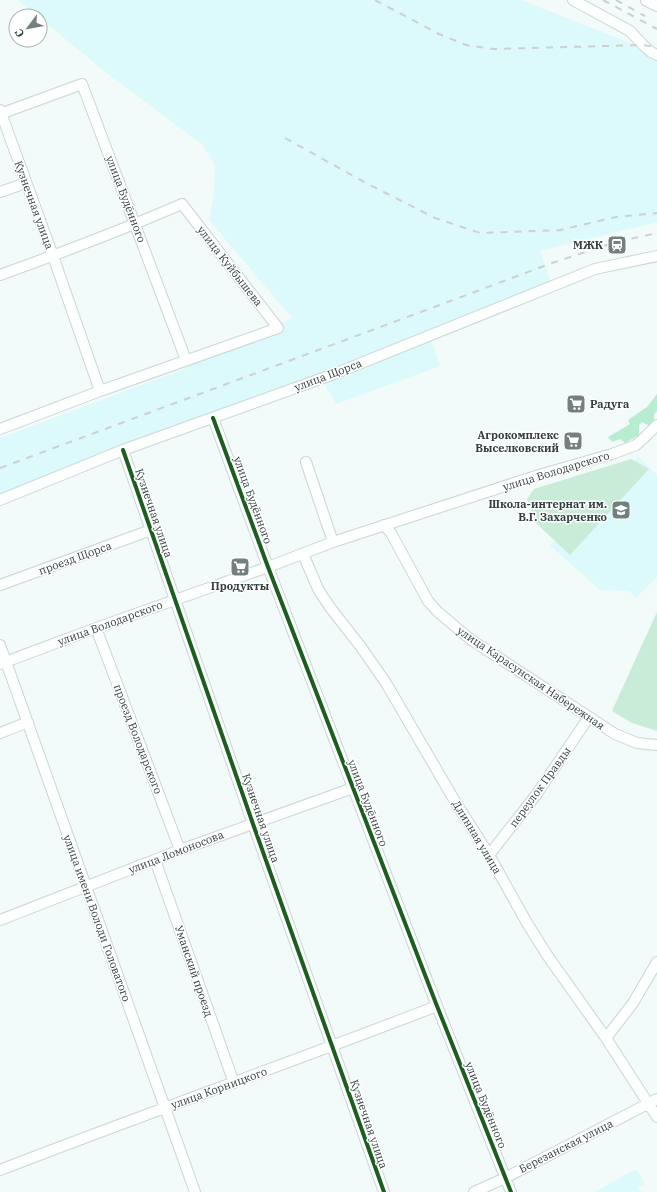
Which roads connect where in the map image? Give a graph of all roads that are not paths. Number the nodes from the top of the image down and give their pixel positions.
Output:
1 (573, 0) edge
2 (646, 0) edge
3 (657, 5) edge
4 (657, 55) edge
5 (0, 112) edge
6 (26, 183) junction
7 (0, 192) edge
8 (135, 224) junction
9 (53, 256) junction
10 (657, 256) edge
11 (0, 275) edge
12 (186, 360) junction
13 (100, 391) junction
14 (213, 418) junction
15 (657, 425) edge
16 (0, 429) edge
17 (123, 450) junction
18 (306, 462) dead end
19 (0, 500) edge
20 (384, 525) junction
21 (151, 530) junction
22 (333, 542) junction
23 (303, 554) junction
24 (268, 567) junction
25 (0, 585) edge
26 (175, 600) junction
27 (96, 628) junction
28 (0, 645) edge
29 (3, 663) edge
30 (589, 717) junction
31 (28, 722) junction
32 (0, 733) edge
33 (657, 745) edge
34 (353, 788) junction
35 (253, 824) junction
36 (180, 850) junction
37 (489, 855) junction
38 (155, 860) junction
39 (86, 886) junction
40 (0, 920) edge
41 (657, 962) edge
42 (437, 1006) junction
43 (606, 1038) junction
44 (332, 1047) junction
45 (234, 1083) junction
46 (653, 1102) edge
47 (164, 1108) junction
48 (657, 1117) edge
49 (0, 1170) edge
50 (505, 1178) junction
51 (195, 1192) edge
52 (384, 1192) edge
53 (474, 1192) edge
54 (511, 1192) edge

1 - 4 street
2 - 3 main road
5 - 6 street, Кузнечная улица
5 - 8 street, улица Будённого
6 - 7 street
6 - 9 street, Кузнечная улица
8 - 9 street
8 - 12 street, улица Будённого
8 - 12 street, улица Куйбышева
9 - 11 street
9 - 13 street, Кузнечная улица
10 - 14 street, улица Щорса
12 - 13 street
13 - 16 street
14 - 17 street, улица Щорса
14 - 24 street, улица Будённого
15 - 20 street, улица Володарского
17 - 19 street, улица Щорса
17 - 21 street, Кузнечная улица
18 - 22 street
20 - 22 street, улица Володарского
20 - 30 street, улица Карасунская Набережная
21 - 25 street, проезд Щорса
21 - 26 street, Кузнечная улица
22 - 23 street, улица Володарского
23 - 24 street, улица Володарского
23 - 37 street, Длинная улица
24 - 26 street, улица Володарского
24 - 34 street, улица Будённого
26 - 27 street, улица Володарского
26 - 35 street, Кузнечная улица
27 - 29 street, улица Володарского
27 - 36 street, проезд Володарского
28 - 29 street, улица имени Володи Головатого
29 - 31 street, улица имени Володи Головатого
30 - 33 street, улица Карасунская Набережная
30 - 37 street, переулок Правды
31 - 32 street
31 - 39 street, улица имени Володи Головатого
34 - 35 street, улица Ломоносова
34 - 42 street, улица Будённого
35 - 36 street, улица Ломоносова
35 - 44 street, Кузнечная улица
36 - 38 street, улица Ломоносова
37 - 43 street, Длинная улица
38 - 39 street, улица Ломоносова
38 - 45 street, Уманский проезд
39 - 40 street, улица Ломоносова
39 - 47 street, улица имени Володи Головатого
41 - 43 street
42 - 44 street, улица Корницкого
42 - 50 street, улица Будённого
43 - 46 street, Длинная улица
44 - 45 street, улица Корницкого
44 - 52 street, Кузнечная улица
45 - 47 street, улица Корницкого
46 - 48 street, Длинная улица
46 - 50 street, Березанская улица
47 - 49 street, улица Корницкого
47 - 51 street, улица имени Володи Головатого
50 - 53 street, Березанская улица
50 - 54 street, улица Будённого

